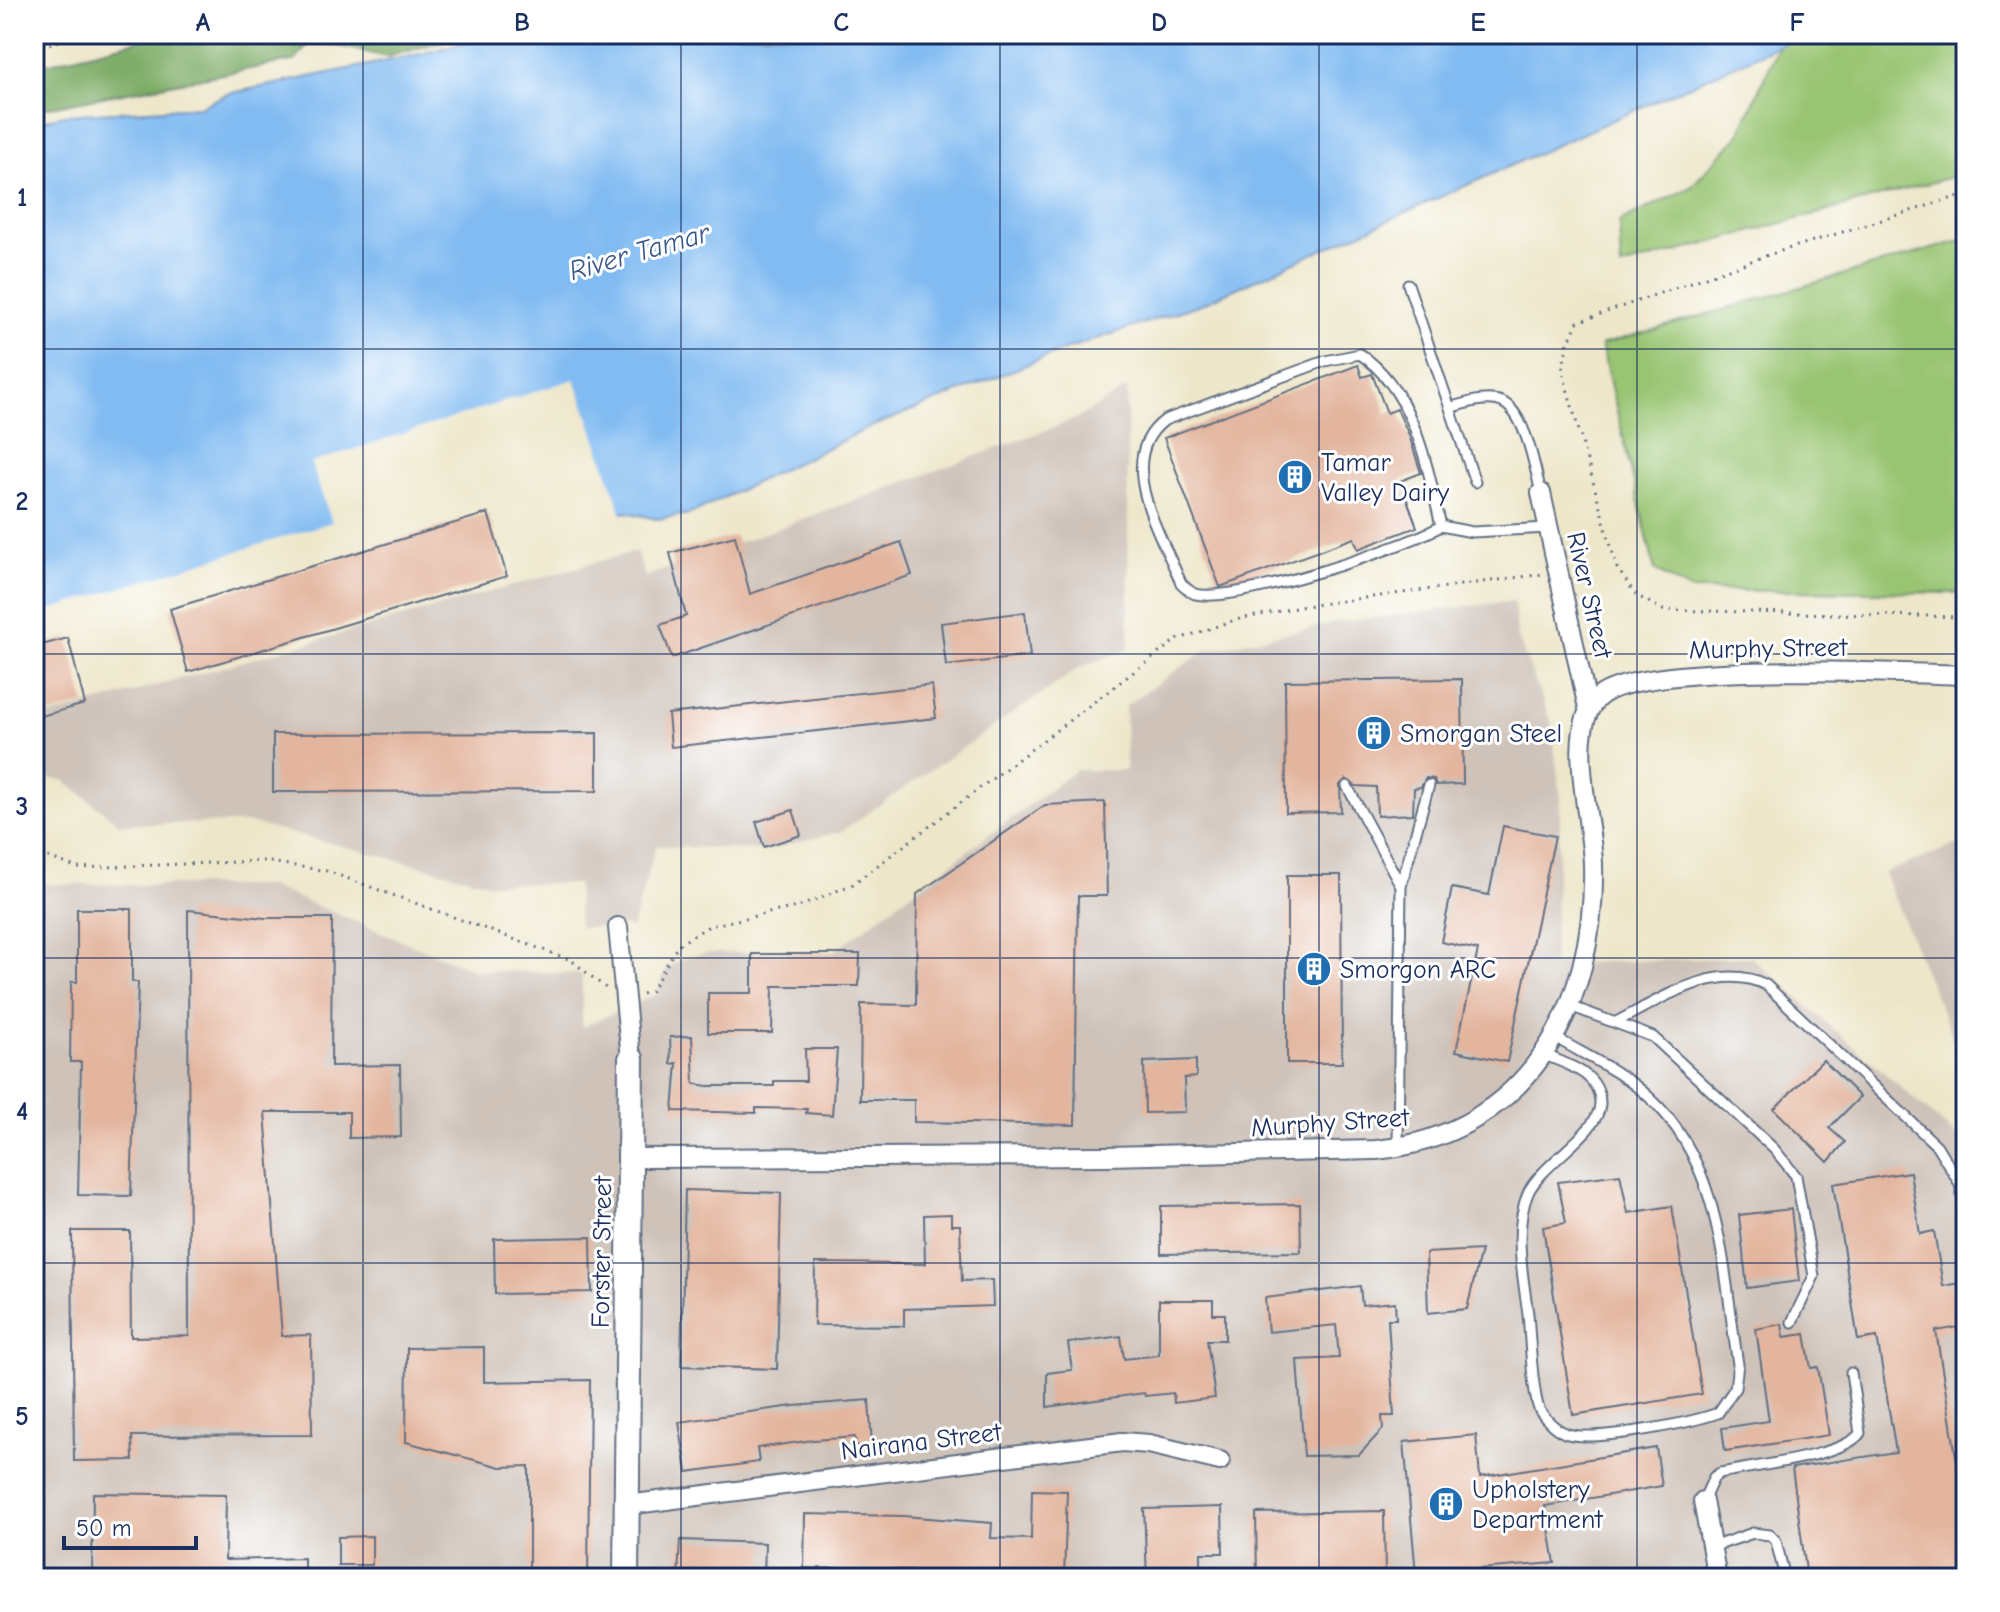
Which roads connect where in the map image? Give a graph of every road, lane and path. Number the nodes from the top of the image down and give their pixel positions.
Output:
1 (85, 34) edge
2 (34, 48) edge
3 (1966, 194) edge
4 (1408, 284) dead end
5 (1452, 407) junction
6 (1475, 482) dead end
7 (1541, 493) joint
8 (1441, 526) junction
9 (1548, 528) junction
10 (1558, 573) junction
11 (1966, 617) edge
12 (1966, 675) edge
13 (1588, 708) junction
14 (1429, 785) dead end
15 (1347, 786) dead end
16 (34, 849) edge
17 (1401, 886) junction
18 (618, 927) dead end
19 (625, 1001) junction
20 (1570, 1006) junction
21 (1616, 1022) junction
22 (1556, 1038) junction
23 (1545, 1055) junction
24 (631, 1059) joint
25 (1398, 1148) junction
26 (630, 1158) junction
27 (1966, 1216) edge
28 (1792, 1322) dead end
29 (1851, 1373) dead end
30 (1220, 1461) dead end
31 (1703, 1501) joint
32 (627, 1505) junction
33 (1712, 1547) junction
34 (626, 1578) edge
35 (1717, 1578) edge
36 (1785, 1578) edge

1 - 2 path
3 - 11 path
4 - 5 lane
5 - 6 lane
5 - 7 lane
7 - 9 street, River Street
8 - 8 lane
8 - 9 lane
9 - 10 street, River Street
10 - 13 street, River Street
10 - 19 path
12 - 13 street, Murphy Street
13 - 20 street, Murphy Street
14 - 17 lane
15 - 17 lane
16 - 19 path
17 - 25 lane
18 - 19 street, Forster Street
19 - 24 street, Forster Street
20 - 21 lane
20 - 22 street, Murphy Street
21 - 27 lane
21 - 28 lane
22 - 23 street, Murphy Street
22 - 23 lane
23 - 25 street, Murphy Street
24 - 26 street, Forster Street
25 - 26 street, Murphy Street
26 - 32 street, Forster Street
29 - 31 lane
30 - 32 street, Nairana Street
31 - 33 street
32 - 34 street, Forster Street
33 - 35 street
33 - 36 lane

